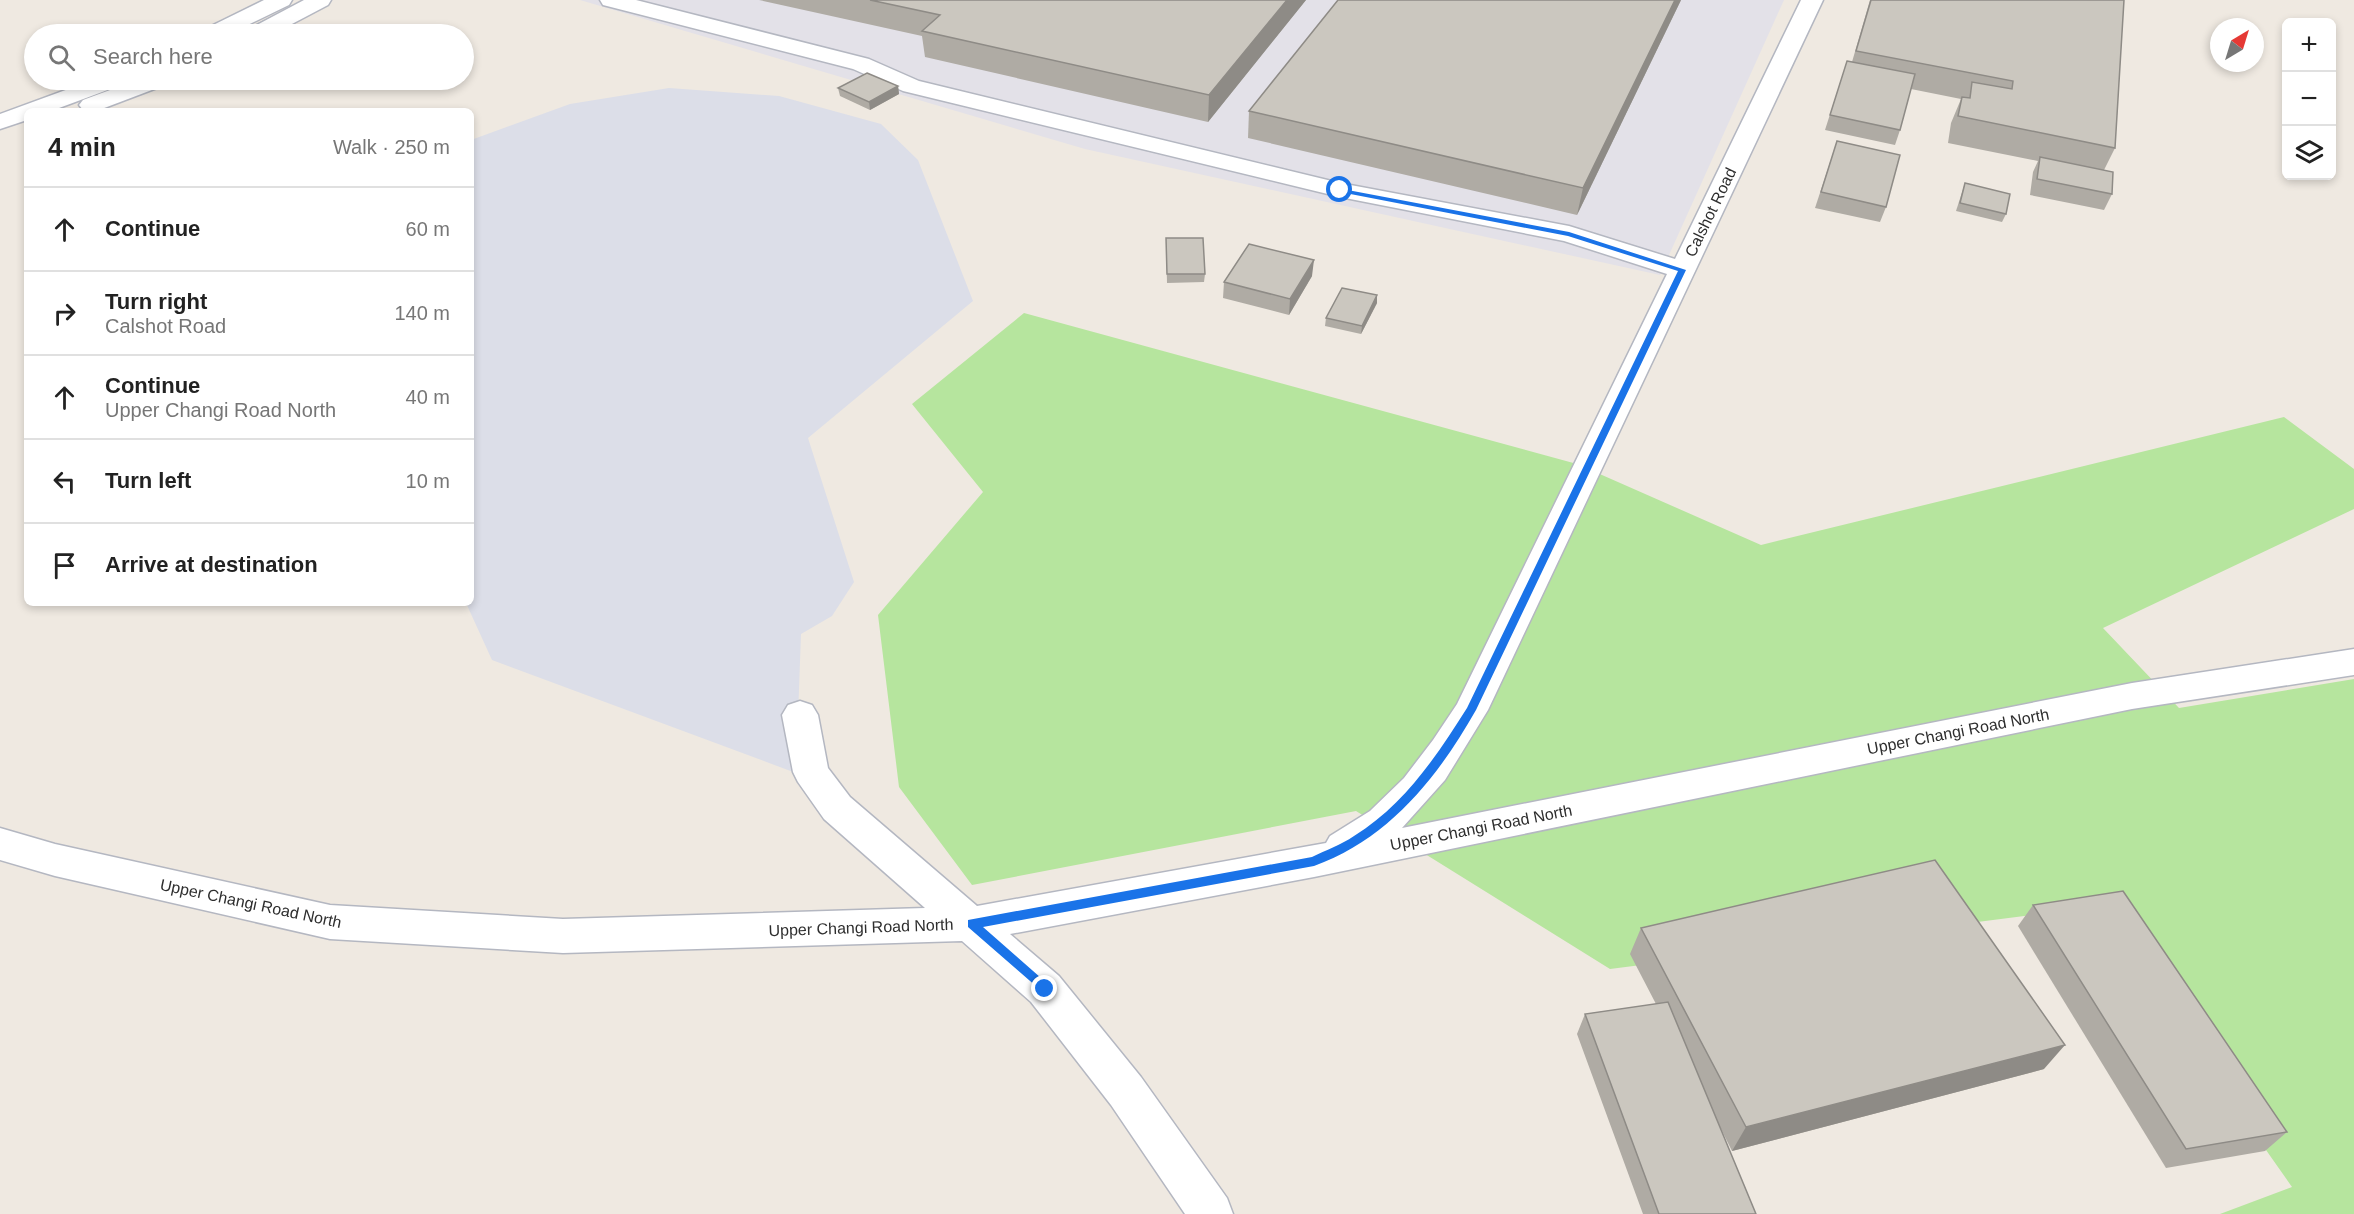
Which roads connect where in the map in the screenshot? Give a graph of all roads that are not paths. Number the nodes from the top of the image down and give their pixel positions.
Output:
1 (281, 0) edge
2 (320, 0) edge
3 (611, 0) edge
4 (1812, 0) edge
5 (233, 24) edge
6 (276, 24) edge
7 (86, 90) edge
8 (131, 90) edge
9 (39, 108) edge
10 (84, 108) edge
11 (24, 114) edge
12 (0, 122) edge
13 (24, 130) edge
14 (0, 138) edge
15 (1683, 270) junction
16 (2354, 662) edge
17 (800, 715) dead end
18 (0, 844) edge
19 (1314, 861) junction
20 (972, 924) junction
21 (1211, 1214) edge

1 - 5 street
2 - 6 street
3 - 15 street
4 - 15 street, Calshot Road
7 - 9 street
8 - 10 street
11 - 12 street
13 - 14 street
15 - 19 street, Calshot Road
16 - 19 street, Upper Changi Road North
17 - 20 street
18 - 20 street, Upper Changi Road North
19 - 20 street, Upper Changi Road North
20 - 21 street

